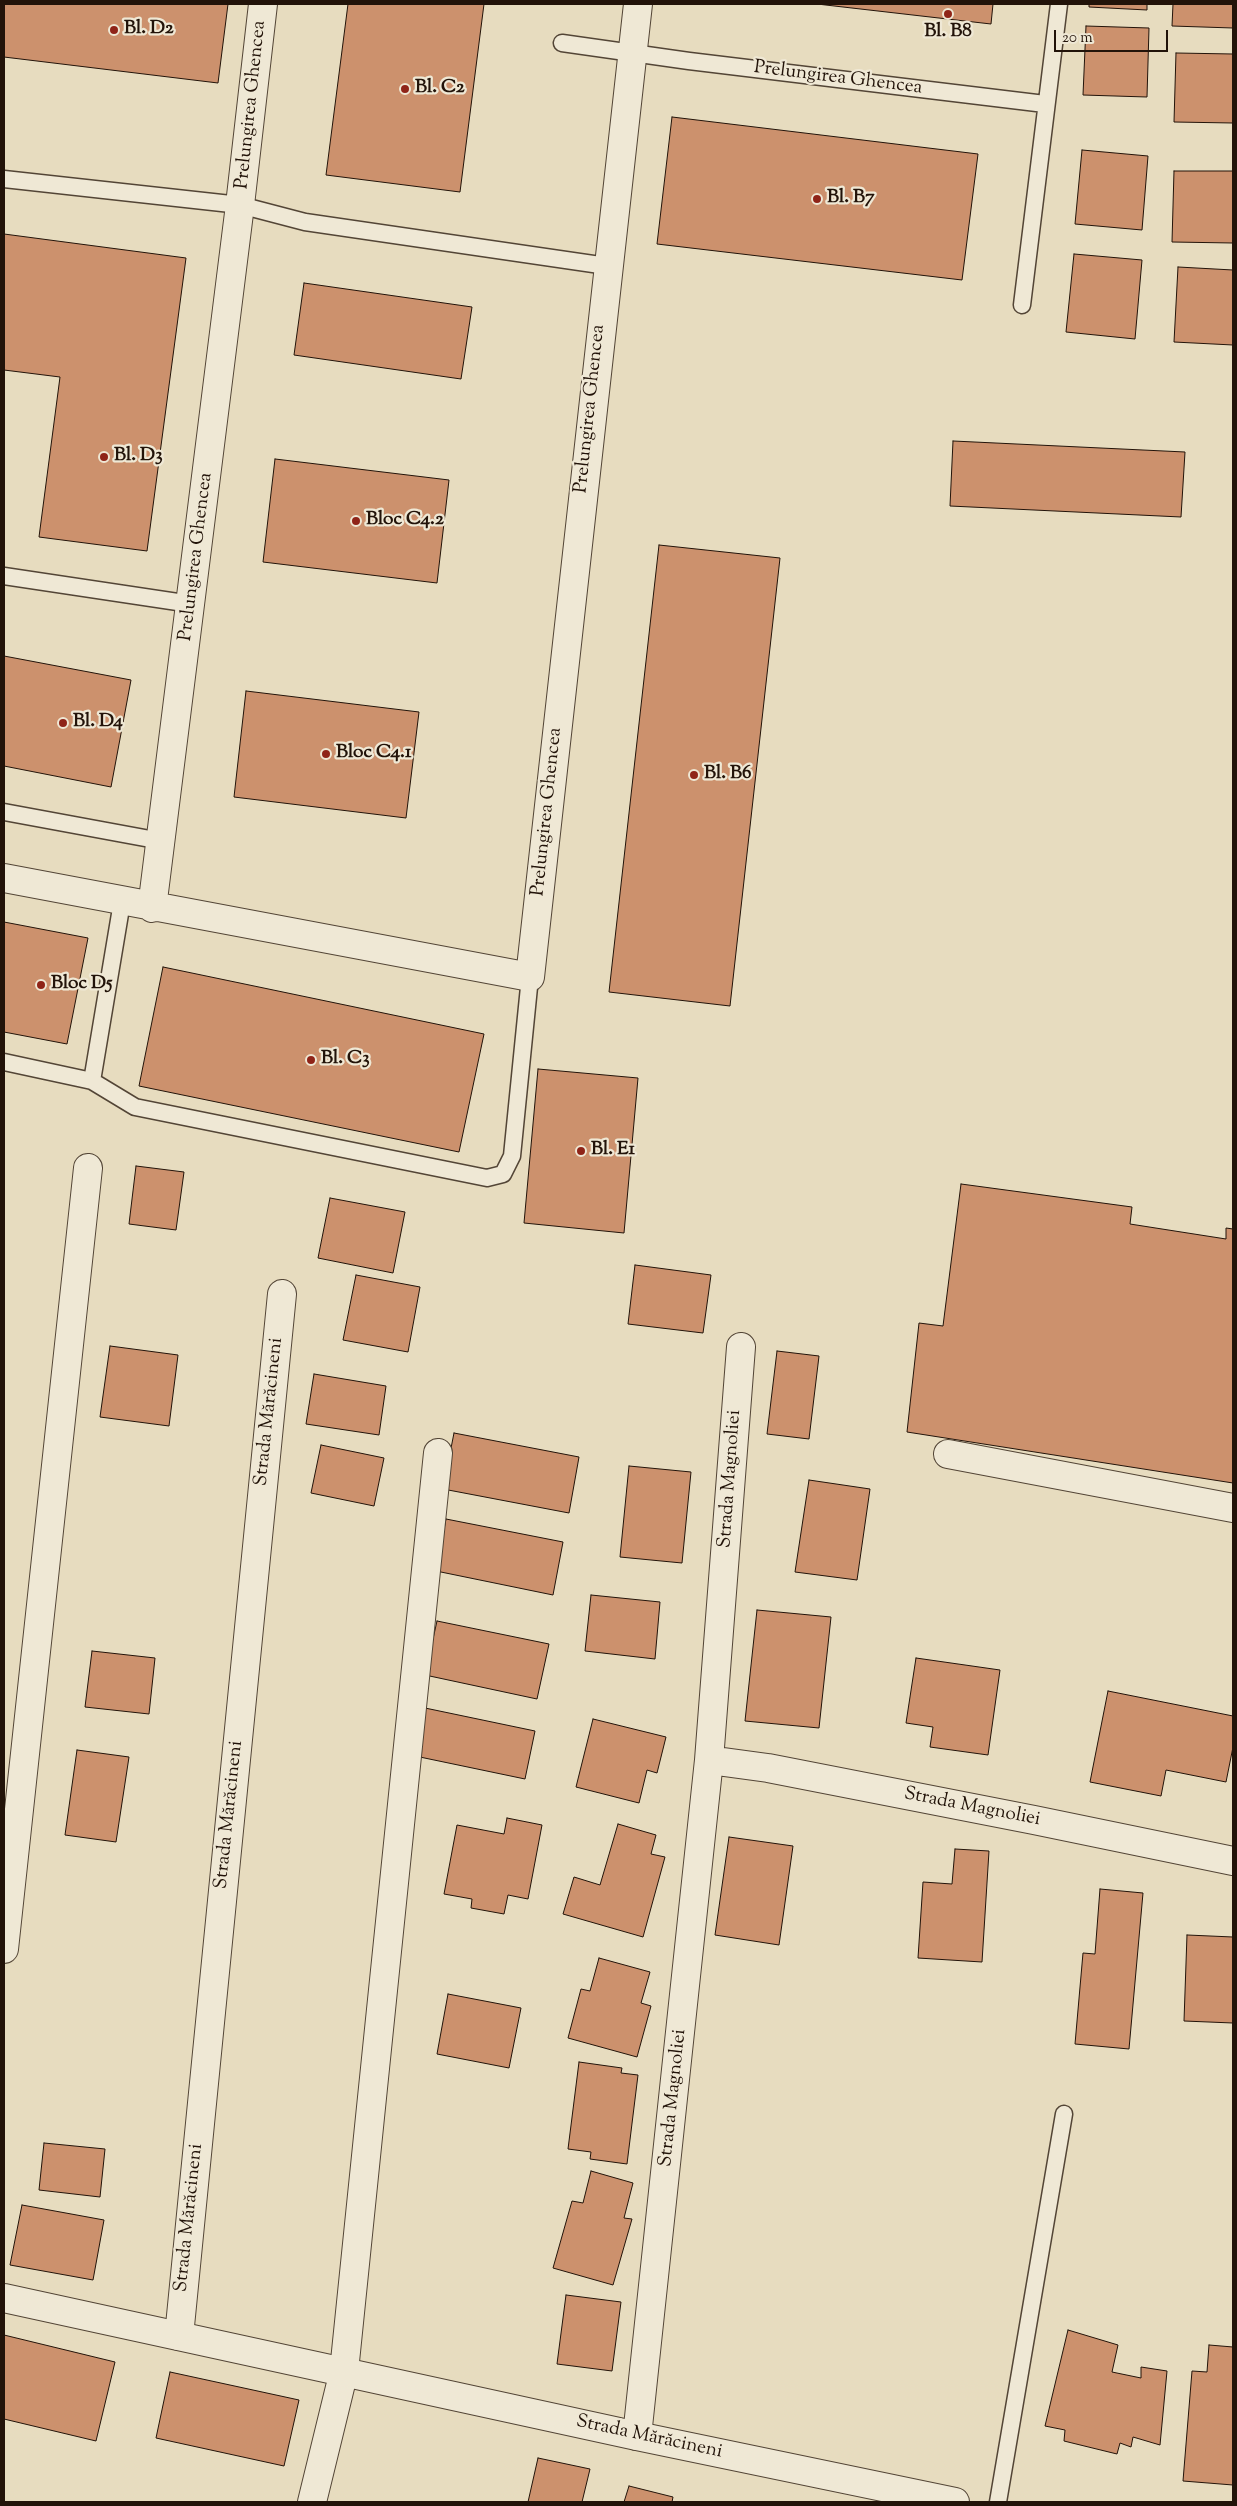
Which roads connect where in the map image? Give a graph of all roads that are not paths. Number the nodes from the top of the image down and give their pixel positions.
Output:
1 (263, 4) edge
2 (638, 4) edge
3 (1058, 4) edge
4 (562, 43) dead end
5 (632, 53) junction
6 (1045, 104) junction
7 (4, 179) edge
8 (240, 205) junction
9 (607, 266) junction
10 (1022, 305) dead end
11 (4, 576) edge
12 (191, 604) junction
13 (4, 812) edge
14 (161, 842) junction
15 (4, 878) edge
16 (122, 902) junction
17 (152, 908) junction
18 (530, 977) junction
19 (4, 1062) edge
20 (92, 1081) junction
21 (88, 1168) dead end
22 (282, 1294) dead end
23 (742, 1348) dead end
24 (438, 1453) dead end
25 (948, 1454) dead end
26 (1233, 1508) edge
27 (709, 1760) junction
28 (1233, 1861) edge
29 (4, 1949) edge
30 (1064, 2114) dead end
31 (4, 2298) edge
32 (179, 2336) junction
33 (344, 2371) junction
34 (637, 2436) junction
35 (312, 2502) edge
36 (955, 2502) edge
37 (998, 2502) edge

1 - 8 street, Prelungirea Ghencea
2 - 5 street, Prelungirea Ghencea
3 - 6 lane
4 - 5 lane, Prelungirea Ghencea
5 - 6 lane, Prelungirea Ghencea
5 - 9 street, Prelungirea Ghencea
6 - 10 lane
7 - 8 lane, Prelungirea Ghencea
8 - 9 lane, Prelungirea Ghencea
8 - 12 street, Prelungirea Ghencea
9 - 18 street, Prelungirea Ghencea
11 - 12 lane
12 - 14 street, Prelungirea Ghencea
13 - 14 lane
14 - 17 street, Prelungirea Ghencea
15 - 16 street
16 - 17 street
16 - 20 lane
17 - 18 street
18 - 20 lane
19 - 20 lane
21 - 29 street
22 - 32 street, Strada Mărăcineni
23 - 27 street, Strada Magnoliei
24 - 33 street
25 - 26 street
27 - 28 street, Strada Magnoliei
27 - 34 street, Strada Magnoliei
30 - 37 lane
31 - 32 street, Strada Mărăcineni
32 - 33 street, Strada Mărăcineni
33 - 34 street, Strada Mărăcineni
33 - 35 street
34 - 36 street, Strada Mărăcineni

